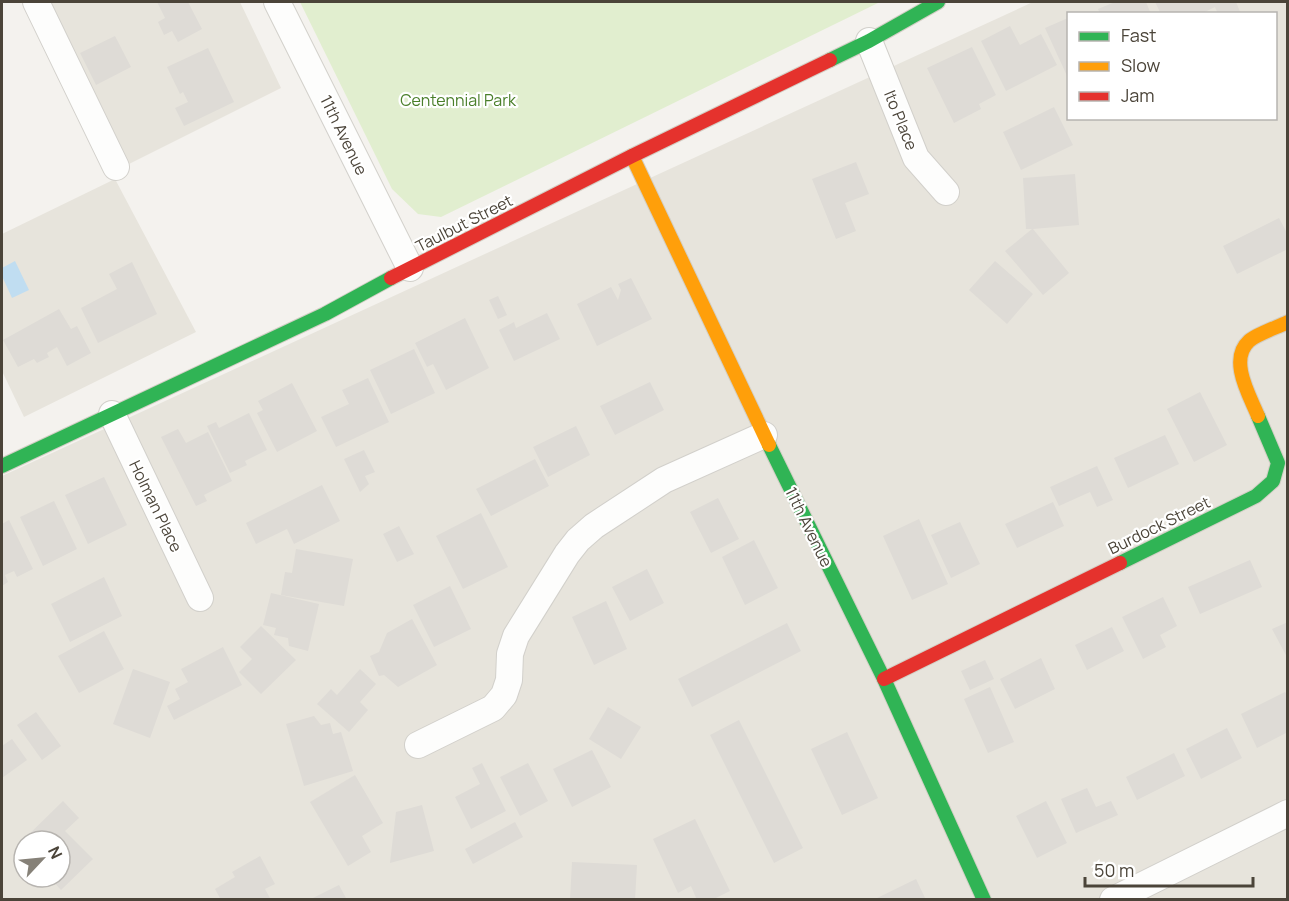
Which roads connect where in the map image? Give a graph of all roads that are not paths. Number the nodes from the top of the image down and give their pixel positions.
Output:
1 (36, 2) edge
2 (277, 2) edge
3 (938, 2) edge
4 (869, 41) junction
5 (632, 156) junction
6 (116, 167) dead end
7 (946, 192) dead end
8 (410, 268) junction
9 (1287, 322) edge
10 (112, 414) junction
11 (764, 435) junction
12 (2, 466) edge
13 (200, 598) dead end
14 (884, 679) junction
15 (418, 745) dead end
16 (1287, 813) edge
17 (984, 900) edge
18 (1113, 900) edge

1 - 6 street
2 - 8 street, 11th Avenue
3 - 4 street, Taulbut Street
4 - 5 street, Taulbut Street
4 - 7 street, Ito Place
5 - 8 street, Taulbut Street
5 - 11 street, 11th Avenue
8 - 10 street, Taulbut Street
9 - 14 street, Burdock Street
10 - 12 street, Taulbut Street
10 - 13 street, Holman Place
11 - 14 street, 11th Avenue
11 - 15 street
14 - 17 street, 11th Avenue
16 - 18 street

